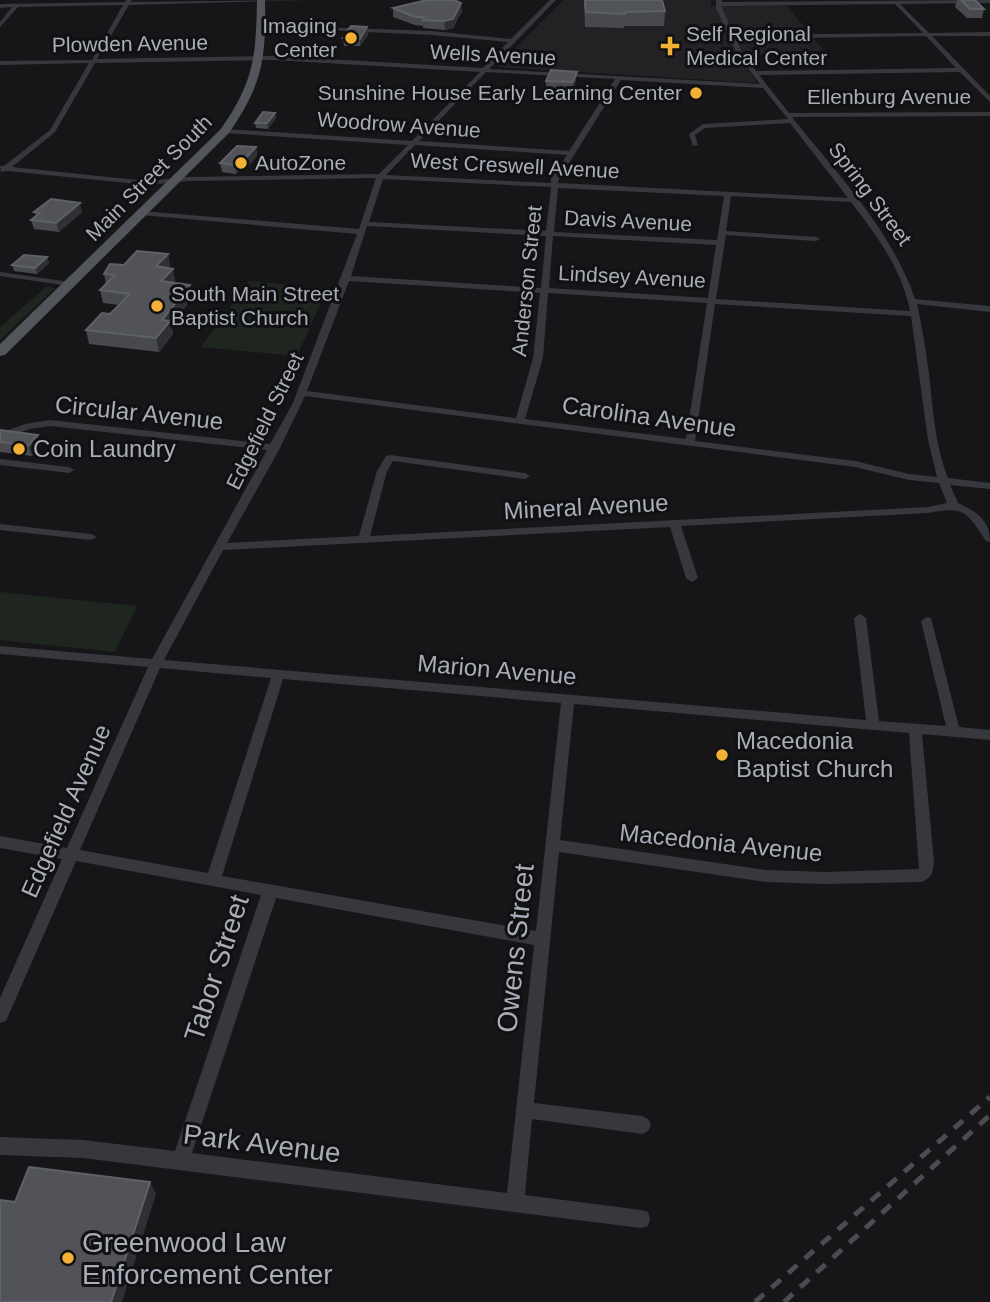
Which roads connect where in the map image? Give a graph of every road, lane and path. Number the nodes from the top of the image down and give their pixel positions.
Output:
1 (310, 0) edge
2 (552, 0) edge
3 (261, 1) edge
4 (896, 1) edge
5 (990, 1) edge
6 (127, 2) edge
7 (718, 2) edge
8 (42, 3) edge
9 (0, 6) edge
10 (16, 6) junction
11 (1, 23) edge
12 (262, 27) junction
13 (927, 34) junction
14 (990, 34) edge
15 (733, 37) junction
16 (512, 41) junction
17 (261, 58) junction
18 (94, 61) junction
19 (0, 63) edge
20 (484, 70) junction
21 (961, 70) junction
22 (756, 73) junction
23 (619, 78) junction
24 (765, 86) junction
25 (990, 100) edge
26 (990, 114) edge
27 (791, 118) junction
28 (225, 131) junction
29 (412, 143) junction
30 (695, 145) dead end
31 (571, 153) junction
32 (2, 170) edge
33 (380, 177) junction
34 (174, 181) junction
35 (555, 185) junction
36 (728, 194) junction
37 (853, 200) junction
38 (141, 214) junction
39 (364, 228) junction
40 (551, 234) junction
41 (722, 238) junction
42 (816, 239) dead end
43 (0, 274) edge
44 (346, 278) junction
45 (71, 284) junction
46 (546, 290) junction
47 (714, 300) junction
48 (915, 302) junction
49 (990, 309) edge
50 (916, 314) junction
51 (0, 352) edge
52 (302, 393) junction
53 (520, 421) junction
54 (0, 436) edge
55 (690, 443) junction
56 (275, 448) junction
57 (0, 461) edge
58 (69, 470) dead end
59 (524, 476) dead end
60 (942, 480) junction
61 (990, 486) edge
62 (953, 505) junction
63 (675, 524) junction
64 (0, 527) edge
65 (91, 537) dead end
66 (990, 539) edge
67 (363, 540) junction
68 (220, 547) junction
69 (692, 578) dead end
70 (860, 618) dead end
71 (926, 621) dead end
72 (0, 650) edge
73 (156, 663) junction
74 (278, 674) junction
75 (568, 699) junction
76 (873, 725) junction
77 (915, 729) junction
78 (954, 732) junction
79 (990, 735) edge
80 (0, 842) edge
81 (553, 845) junction
82 (71, 855) junction
83 (926, 872) joint
84 (213, 881) junction
85 (270, 892) junction
86 (541, 939) junction
87 (0, 1016) edge
88 (525, 1110) junction
89 (642, 1125) dead end
90 (0, 1146) edge
91 (180, 1161) junction
92 (516, 1202) junction
93 (641, 1219) dead end

1 - 3 street
2 - 16 street, Edgefield Street
3 - 6 street
3 - 12 main road, Main Street South
4 - 5 street
4 - 7 street
4 - 13 street
6 - 8 street
6 - 18 street
7 - 15 street, Spring Street
8 - 10 street
9 - 10 street
10 - 11 street
12 - 16 street
12 - 17 main road, Main Street South
13 - 14 street
13 - 15 street
13 - 21 street
15 - 22 street, Spring Street
16 - 20 street, Edgefield Street
17 - 18 street, Plowden Avenue
17 - 20 street, Wells Avenue
17 - 28 main road, Main Street South
18 - 19 street, Plowden Avenue
18 - 32 street
20 - 23 street, Wells Avenue
20 - 29 street, Edgefield Street
21 - 22 street
21 - 25 street
22 - 24 street, Spring Street
23 - 24 street, Wells Avenue
23 - 31 street, Anderson Street
24 - 27 street, Spring Street
26 - 27 street, Ellenburg Avenue
27 - 30 street, Ellenburg Avenue
27 - 37 street, Spring Street
28 - 29 street, Woodrow Avenue
28 - 34 main road, Main Street South
29 - 31 street, Woodrow Avenue
29 - 33 street, Edgefield Street
31 - 35 street, Anderson Street
32 - 34 street, West Creswell Avenue
33 - 34 street, West Creswell Avenue
33 - 35 street, West Creswell Avenue
33 - 39 street, Edgefield Street
34 - 38 main road, Main Street South
35 - 36 street, West Creswell Avenue
35 - 40 street, Anderson Street
36 - 37 street, West Creswell Avenue
36 - 41 street
37 - 48 street, Spring Street
38 - 39 street, Davis Avenue
38 - 45 main road, Main Street South
39 - 40 street, Davis Avenue
39 - 44 street, Edgefield Street
40 - 41 street, Davis Avenue
40 - 46 street, Anderson Street
41 - 42 street, Davis Avenue
41 - 47 street
43 - 45 street
44 - 46 street, Lindsey Avenue
44 - 52 street, Edgefield Street
45 - 51 main road, Main Street South
46 - 47 street, Lindsey Avenue
46 - 53 street, Anderson Street
47 - 50 street, Lindsey Avenue
47 - 55 street
48 - 49 street
48 - 50 street, Spring Street
50 - 60 street, Spring Street
52 - 53 street, Carolina Avenue
52 - 56 street, Edgefield Street
53 - 55 street, Carolina Avenue
54 - 56 street, Circular Avenue
55 - 60 street, Carolina Avenue
56 - 68 street, Edgefield Street
57 - 58 street
59 - 67 street
60 - 61 street, Carolina Avenue
60 - 62 street, Spring Street
62 - 63 street, Mineral Avenue
62 - 66 street
63 - 67 street, Mineral Avenue
63 - 69 street
64 - 65 street
67 - 68 street, Mineral Avenue
68 - 73 street, Edgefield Street
70 - 76 street
71 - 78 street
72 - 73 street, Marion Avenue
73 - 74 street, Marion Avenue
73 - 82 street, Edgefield Avenue
74 - 75 street, Marion Avenue
74 - 84 street, Tabor Street
75 - 76 street, Marion Avenue
75 - 81 street, Owens Street
76 - 77 street, Marion Avenue
77 - 78 street, Marion Avenue
77 - 83 street
78 - 79 street, Marion Avenue
80 - 82 street
81 - 83 street, Macedonia Avenue
81 - 86 street, Owens Street
82 - 84 street
82 - 87 street, Edgefield Avenue
84 - 85 street, Tabor Street
85 - 86 street
85 - 91 street, Tabor Street
86 - 88 street, Owens Street
88 - 89 street
88 - 92 street, Owens Street
90 - 91 street, Park Avenue
91 - 92 street, Park Avenue
92 - 93 street, Park Avenue

